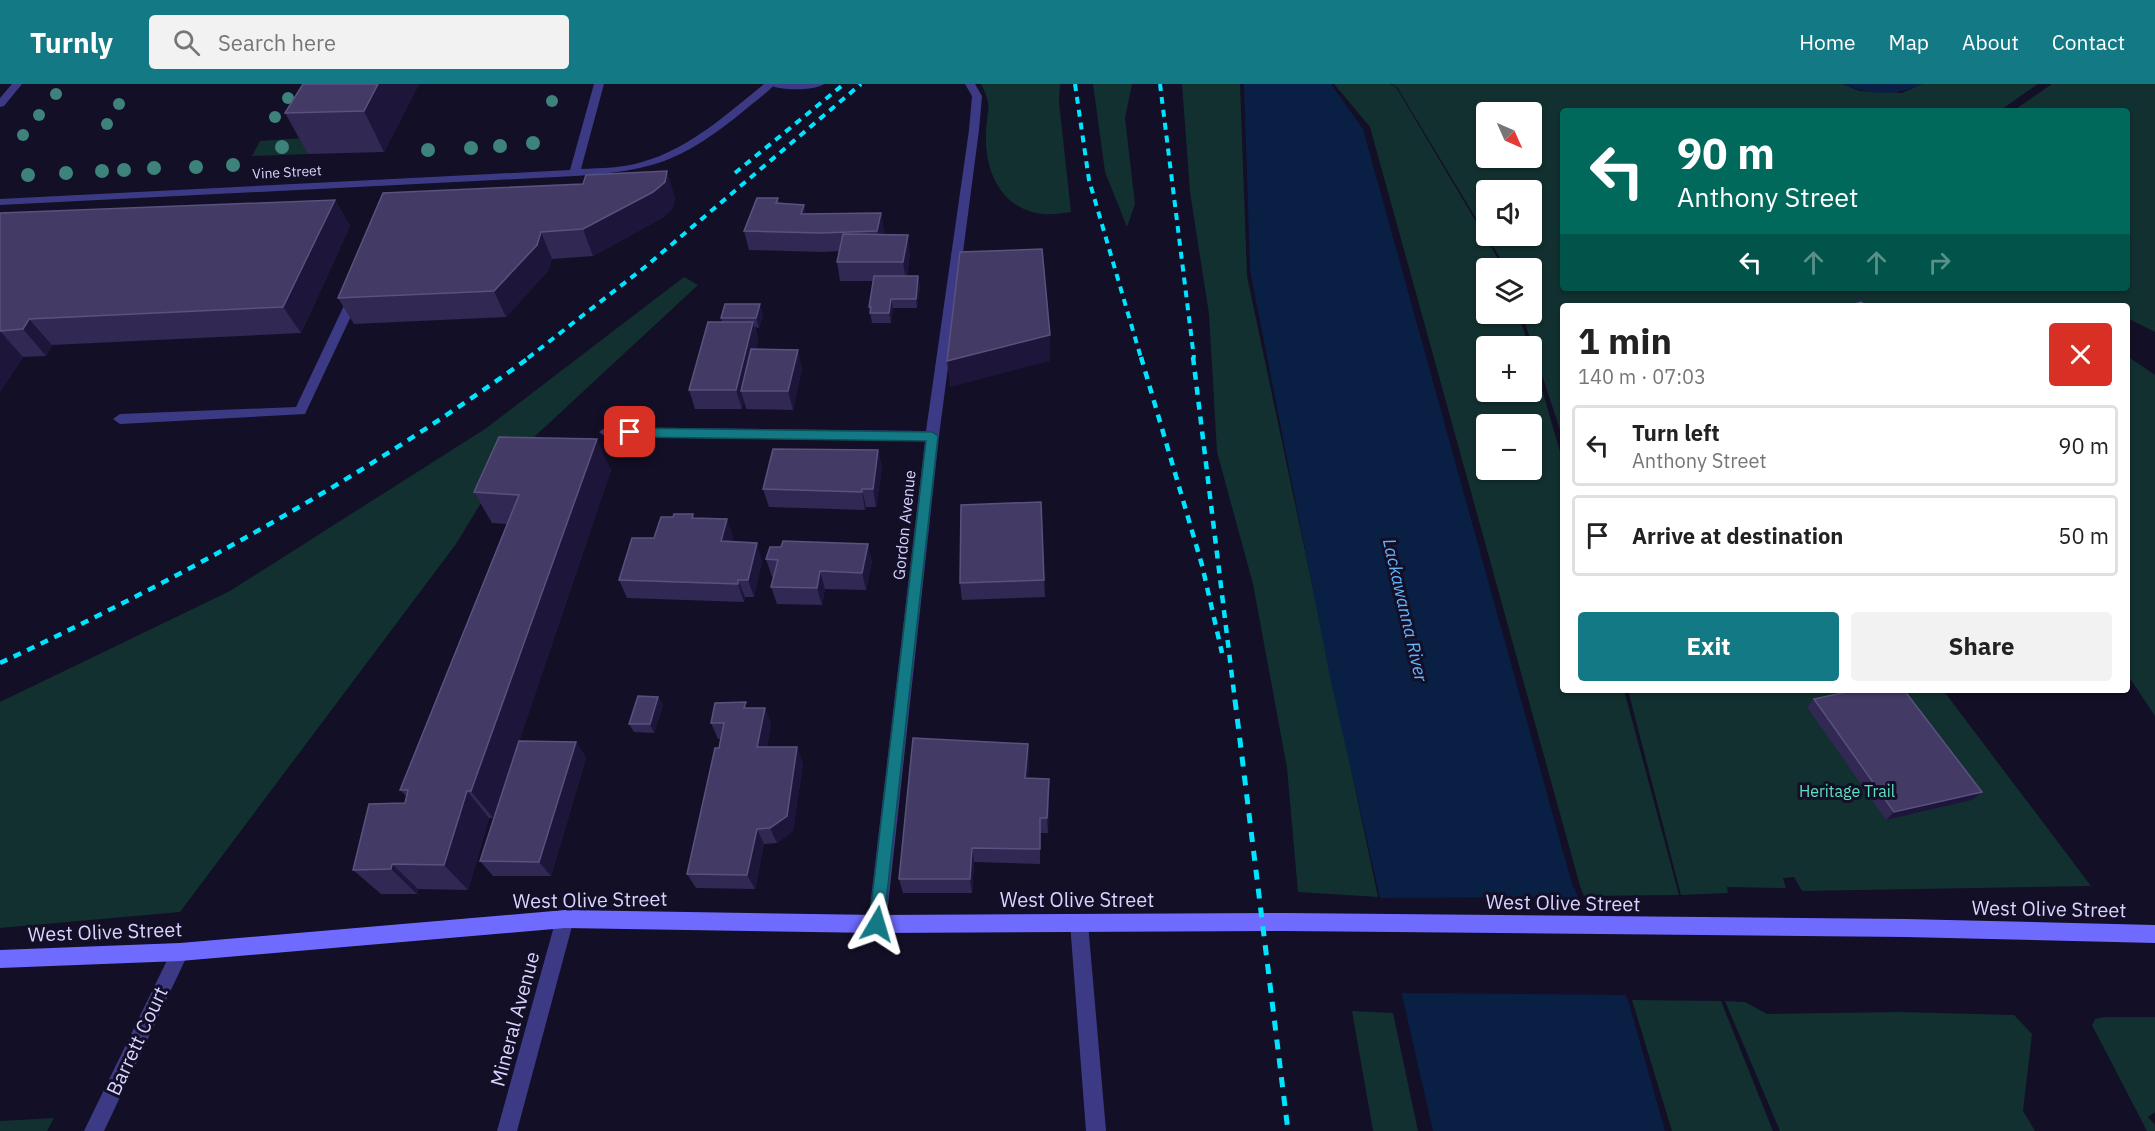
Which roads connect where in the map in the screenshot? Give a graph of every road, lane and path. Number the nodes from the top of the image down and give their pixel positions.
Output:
1 (17, 84) edge
2 (599, 84) edge
3 (772, 84) edge
4 (819, 84) edge
5 (970, 84) edge
6 (0, 104) edge
7 (575, 173) junction
8 (0, 202) edge
9 (358, 287) edge
10 (120, 419) dead end
11 (606, 432) dead end
12 (932, 436) junction
13 (565, 919) junction
14 (1079, 923) junction
15 (877, 924) junction
16 (2155, 934) edge
17 (180, 952) junction
18 (0, 959) edge
19 (94, 1131) edge
20 (507, 1131) edge
21 (1096, 1131) edge

1 - 6 street
2 - 7 street
3 - 4 street
3 - 7 street, Vine Street
5 - 12 street, Gordon Avenue
7 - 8 street, Vine Street
9 - 10 street
11 - 12 street
12 - 15 street, Gordon Avenue
13 - 15 main road, West Olive Street
13 - 17 main road, West Olive Street
13 - 20 street, Mineral Avenue
14 - 15 main road, West Olive Street
14 - 16 main road, West Olive Street
14 - 21 street
17 - 18 main road, West Olive Street
17 - 19 street, Barrett Court

